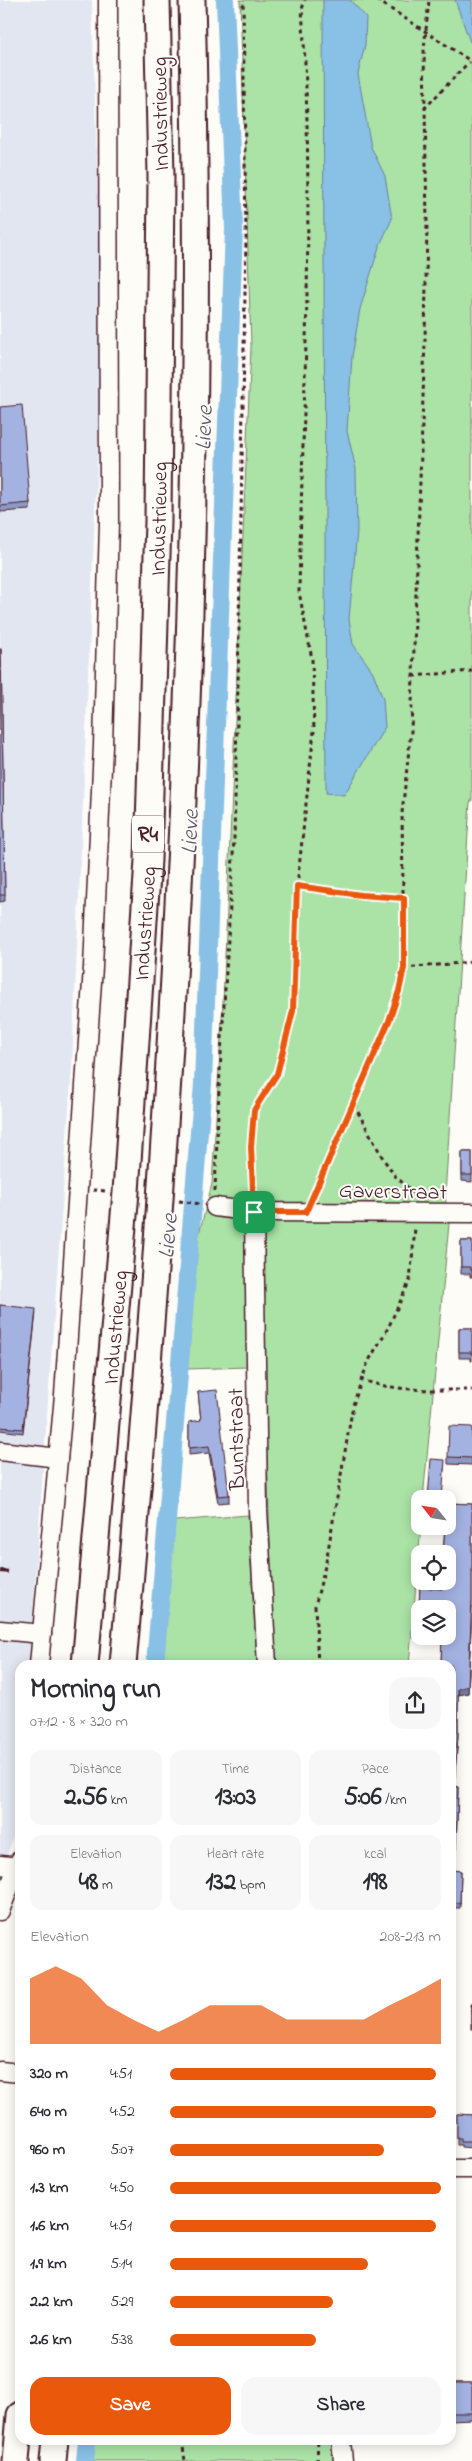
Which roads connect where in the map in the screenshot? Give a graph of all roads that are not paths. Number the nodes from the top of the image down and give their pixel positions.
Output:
1 (108, 0) edge
2 (157, 0) edge
3 (192, 0) edge
4 (215, 1207) road end
5 (254, 1212) junction
6 (472, 1213) edge
7 (0, 1451) edge
8 (58, 1458) junction
9 (0, 1630) edge
10 (42, 1634) junction
11 (39, 1660) edge
12 (85, 1660) edge
13 (122, 1660) edge
14 (267, 1660) edge
15 (15, 1863) edge
16 (0, 1865) edge
17 (15, 1873) edge
18 (0, 1911) edge
19 (0, 2071) edge
20 (15, 2072) edge
21 (456, 2169) edge
22 (472, 2169) edge
23 (17, 2445) edge
24 (54, 2445) edge
25 (341, 2445) edge
26 (16, 2461) edge
27 (53, 2461) edge
28 (343, 2461) edge

1 - 8 street, Industrieweg
2 - 12 highway, Industrieweg / R4
3 - 13 highway, Industrieweg / R4
4 - 5 street, Gaverstraat
5 - 6 street, Gaverstraat
5 - 14 street, Buntstraat
7 - 8 street
8 - 10 street, Industrieweg
9 - 10 street
10 - 11 street, Industrieweg
15 - 16 street
17 - 18 street
19 - 20 street
21 - 22 street
23 - 26 highway
24 - 27 highway
25 - 28 street

